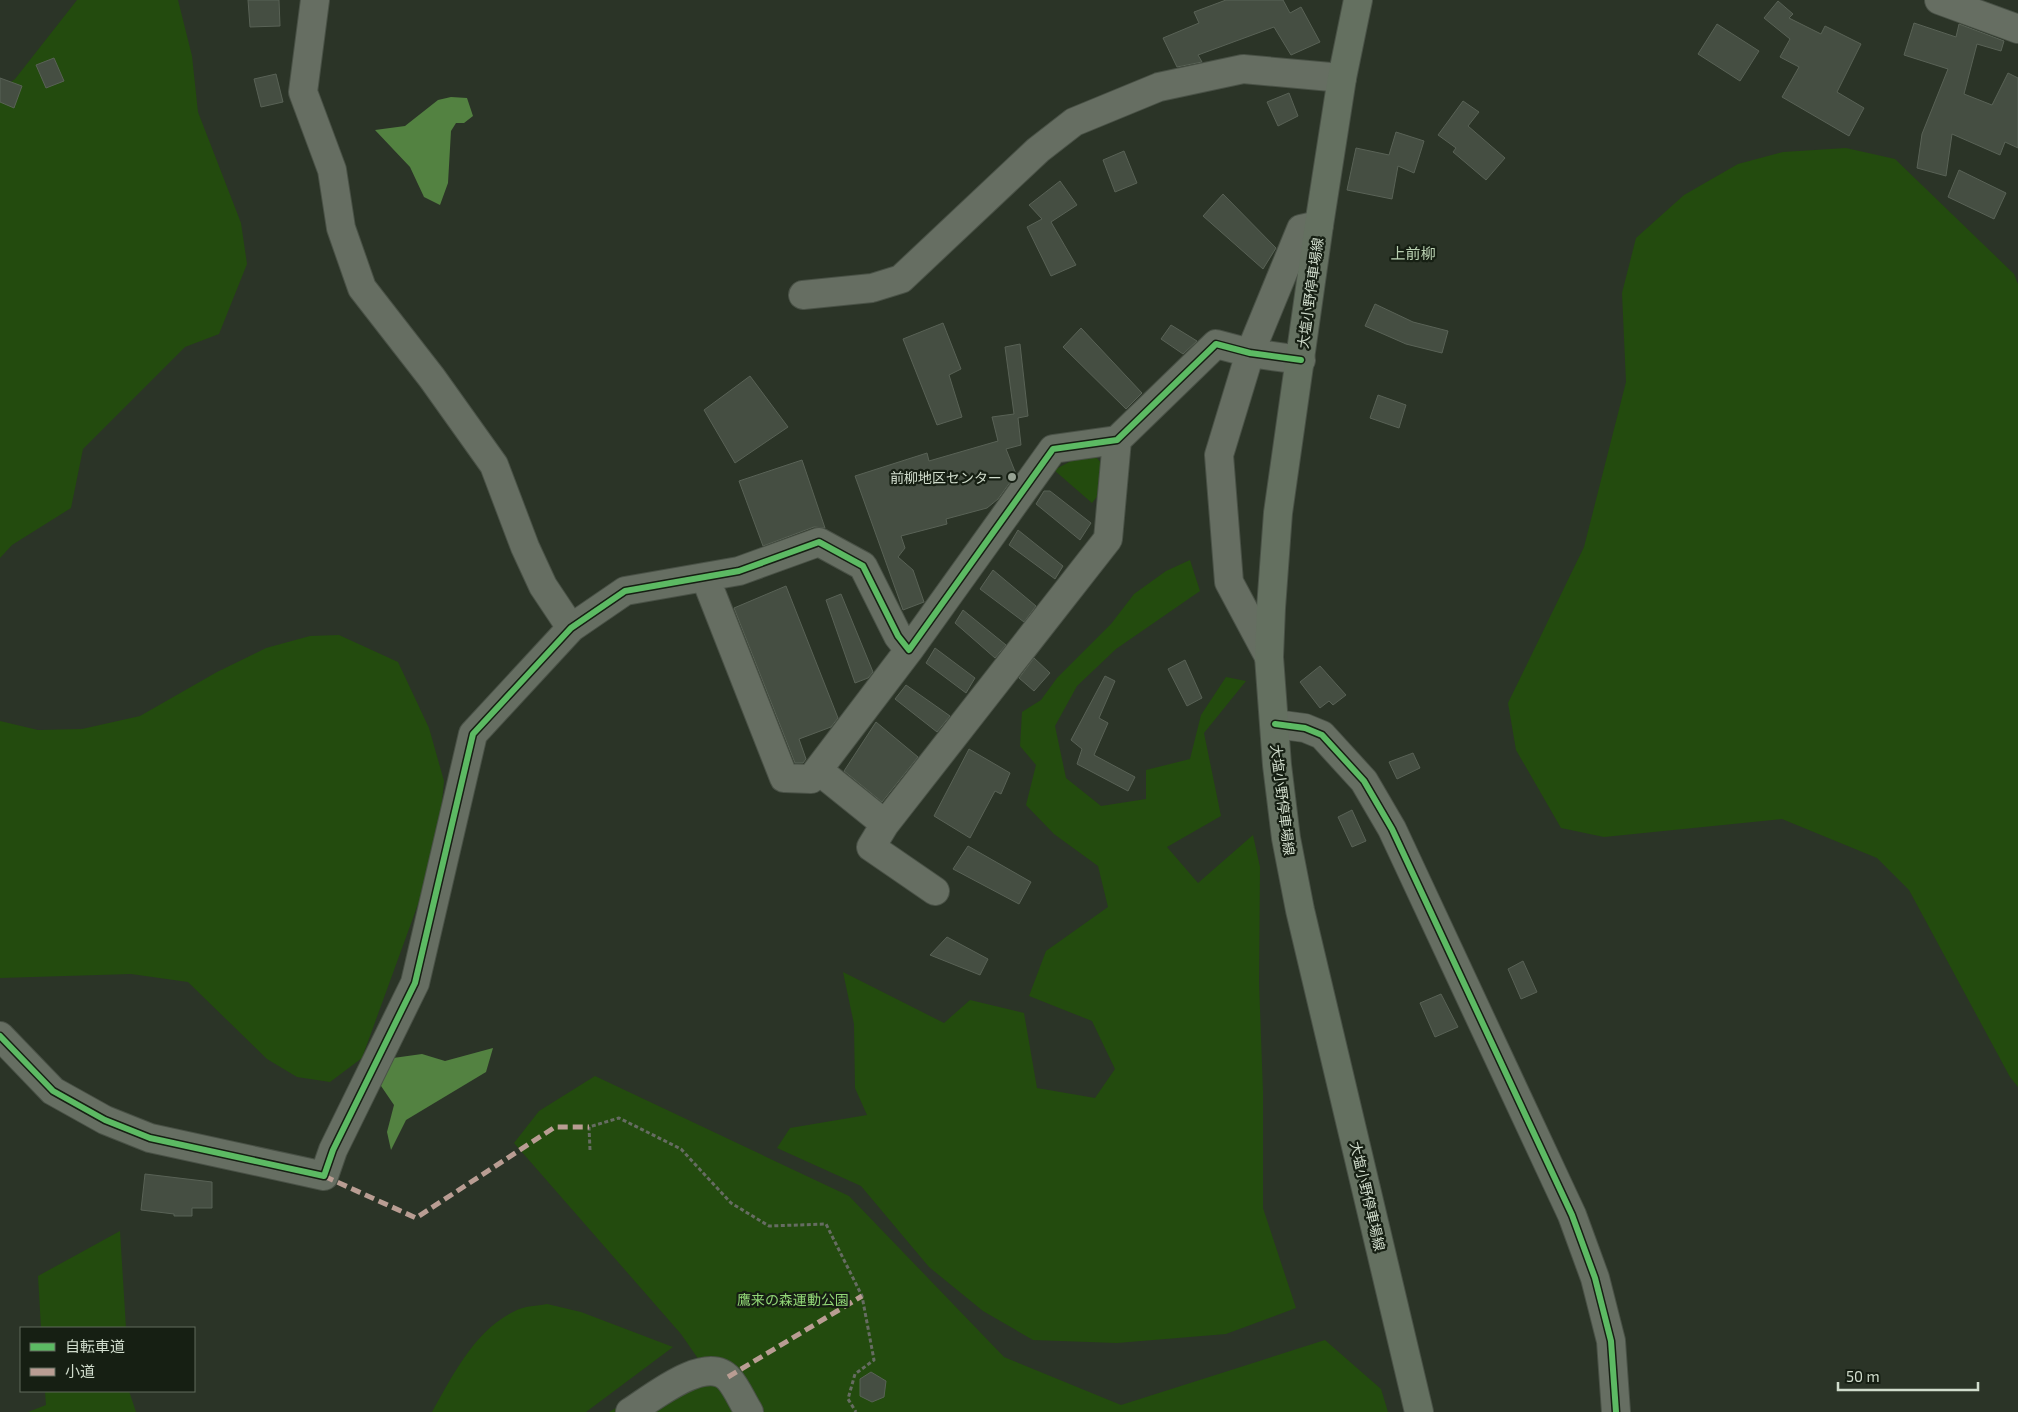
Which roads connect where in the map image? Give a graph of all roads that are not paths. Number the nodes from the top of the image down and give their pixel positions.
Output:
1 (315, 0) edge
2 (1358, 0) edge
3 (1939, 0) edge
4 (2018, 30) edge
5 (1342, 78) junction
6 (1319, 225) junction
7 (803, 295) dead end
8 (1250, 353) junction
9 (1301, 360) junction
10 (1118, 440) junction
11 (705, 577) junction
12 (571, 628) junction
13 (909, 650) junction
14 (1269, 657) junction
15 (1275, 724) junction
16 (818, 770) junction
17 (885, 824) junction
18 (935, 890) dead end
19 (0, 1036) edge
20 (630, 1412) edge
21 (748, 1412) edge
22 (1419, 1412) edge
23 (1616, 1412) edge

1 - 12 street
2 - 5 main road, 大塩小野停車場線
3 - 4 street
5 - 6 main road, 大塩小野停車場線
5 - 7 street
6 - 8 street
6 - 9 main road, 大塩小野停車場線
8 - 9 street
8 - 10 street
8 - 14 street
9 - 14 main road, 大塩小野停車場線
10 - 13 street
10 - 17 street
11 - 12 street
11 - 13 street
11 - 16 street
12 - 19 street
13 - 16 street
14 - 15 main road, 大塩小野停車場線
15 - 22 main road, 大塩小野停車場線
15 - 23 street
16 - 17 street
17 - 18 street
20 - 21 street

